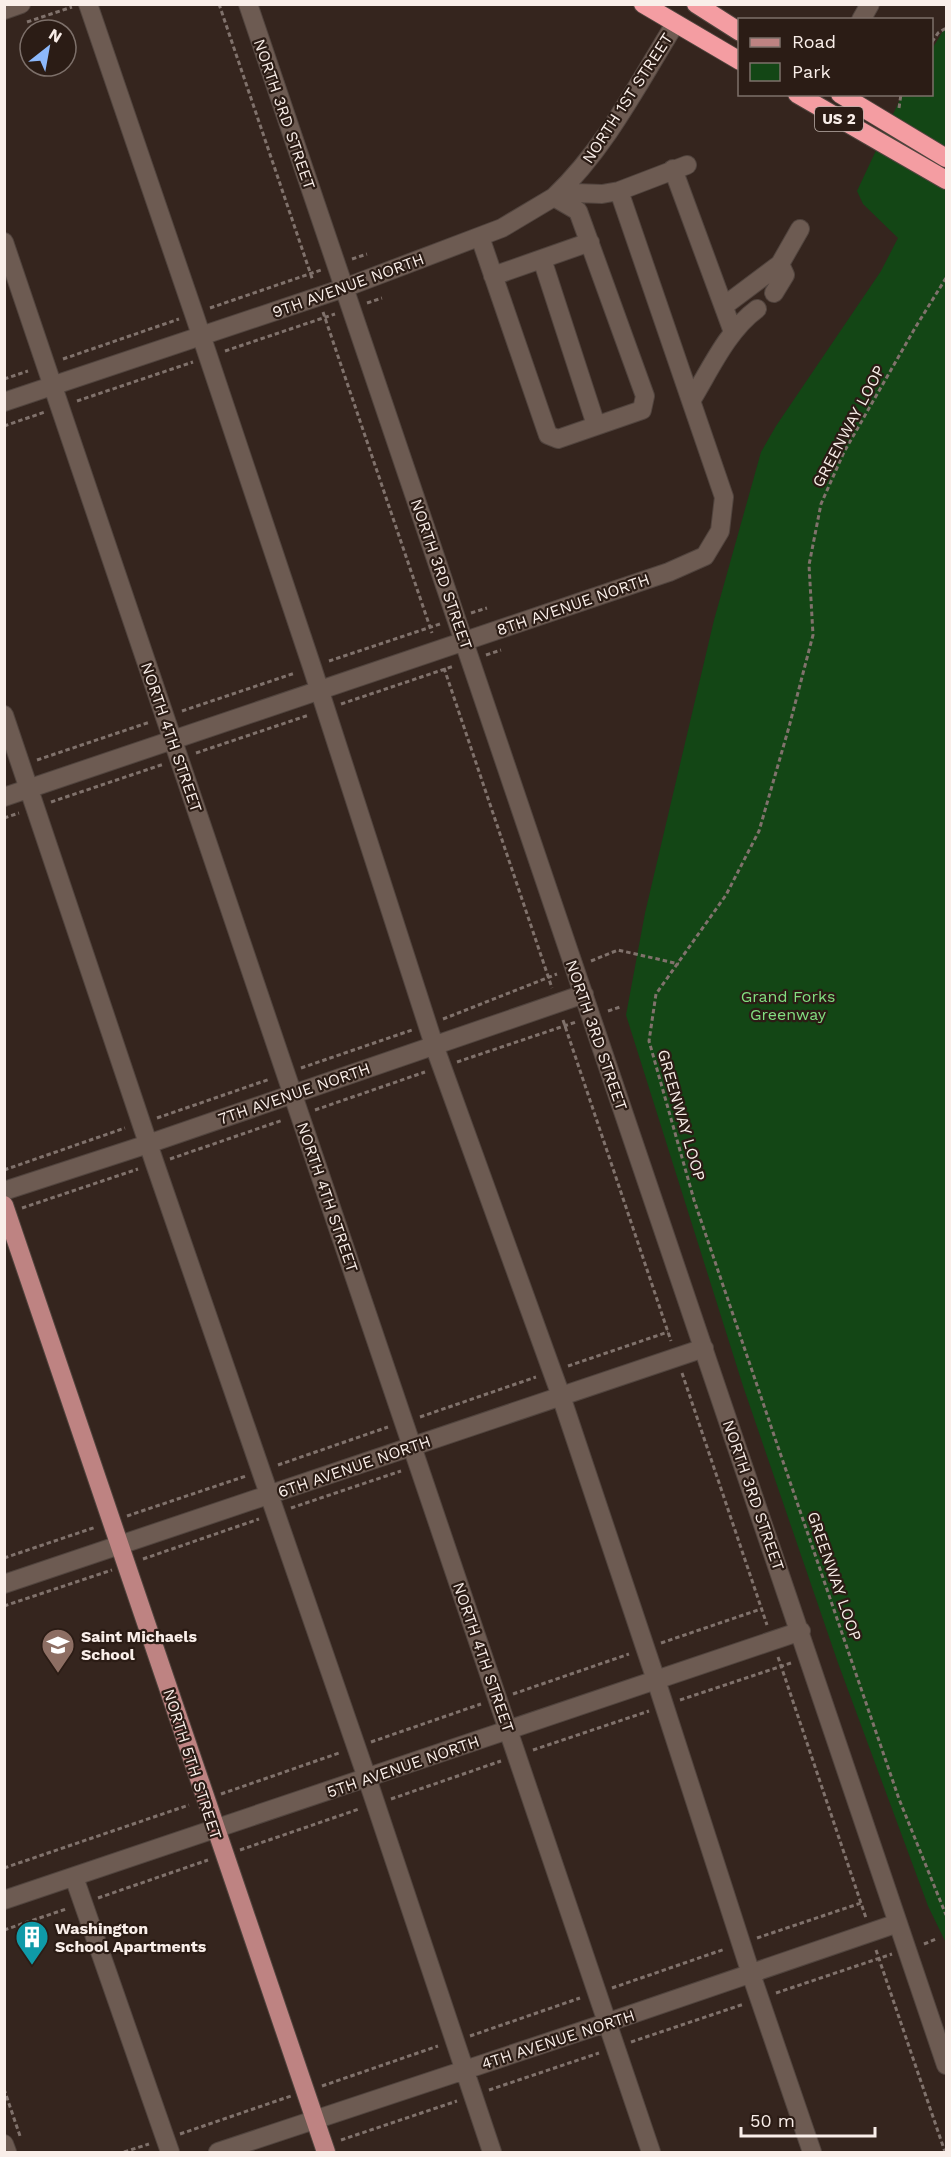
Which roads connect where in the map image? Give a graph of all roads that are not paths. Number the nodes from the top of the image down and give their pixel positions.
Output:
1 (21, 4) edge
2 (88, 4) edge
3 (249, 4) edge
4 (644, 4) edge
5 (686, 4) edge
6 (696, 4) edge
7 (870, 4) edge
8 (4, 10) edge
9 (862, 18) edge
10 (675, 24) junction
11 (738, 31) edge
12 (738, 60) edge
13 (800, 96) edge
14 (845, 96) edge
15 (946, 158) edge
16 (946, 180) edge
17 (619, 190) junction
18 (554, 197) junction
19 (800, 229) dead end
20 (480, 237) junction
21 (4, 242) edge
22 (590, 242) junction
23 (542, 259) junction
24 (780, 264) junction
25 (493, 276) junction
26 (344, 288) junction
27 (774, 293) dead end
28 (724, 306) junction
29 (757, 309) dead end
30 (734, 332) junction
31 (201, 336) junction
32 (53, 386) junction
33 (691, 401) junction
34 (4, 402) edge
35 (596, 425) junction
36 (465, 641) junction
37 (319, 690) junction
38 (4, 715) edge
39 (173, 740) junction
40 (30, 789) junction
41 (4, 797) edge
42 (584, 994) junction
43 (434, 1045) junction
44 (293, 1094) junction
45 (148, 1144) junction
46 (4, 1191) edge
47 (4, 1205) edge
48 (704, 1348) junction
49 (561, 1396) junction
50 (412, 1446) junction
51 (269, 1495) junction
52 (121, 1545) junction
53 (4, 1584) edge
54 (801, 1631) junction
55 (656, 1680) junction
56 (509, 1730) junction
57 (367, 1778) junction
58 (215, 1830) junction
59 (74, 1877) junction
60 (4, 1900) edge
61 (898, 1923) junction
62 (751, 1974) junction
63 (606, 2023) junction
64 (946, 2065) edge
65 (465, 2070) junction
66 (314, 2120) junction
67 (13, 2143) edge
68 (167, 2146) edge
69 (7, 2152) edge
70 (218, 2152) edge
71 (326, 2152) edge
72 (492, 2152) edge
73 (651, 2152) edge
74 (812, 2152) edge

1 - 8 street
2 - 31 street
3 - 26 street, NORTH 3RD STREET
4 - 10 highway
5 - 10 highway
6 - 11 highway
7 - 9 street
10 - 12 highway
10 - 18 street, NORTH 1ST STREET
13 - 16 highway, US 2
14 - 15 highway, US 2
17 - 18 street, 9TH AVENUE NORTH
17 - 28 street, 9TH AVENUE NORTH
17 - 33 street, 8TH AVENUE NORTH
18 - 20 street, 9TH AVENUE NORTH
18 - 22 street
19 - 24 street
20 - 25 street
20 - 26 street, 9TH AVENUE NORTH
21 - 32 street, NORTH 4TH STREET
22 - 23 street
22 - 35 street
23 - 25 street
23 - 35 street
24 - 27 street
24 - 28 street
25 - 35 street
26 - 31 street, 9TH AVENUE NORTH
26 - 36 street, NORTH 3RD STREET
28 - 30 street
29 - 30 street
30 - 33 street
31 - 32 street, 9TH AVENUE NORTH
31 - 37 street
32 - 34 street, 9TH AVENUE NORTH
32 - 39 street, NORTH 4TH STREET
33 - 36 street, 8TH AVENUE NORTH
36 - 37 street, 8TH AVENUE NORTH
36 - 42 street, NORTH 3RD STREET
37 - 39 street, 8TH AVENUE NORTH
37 - 43 street
38 - 40 street
39 - 40 street, 8TH AVENUE NORTH
39 - 44 street, NORTH 4TH STREET
40 - 41 street, 8TH AVENUE NORTH
40 - 45 street
42 - 43 street, 7TH AVENUE NORTH
42 - 48 street, NORTH 3RD STREET
43 - 44 street, 7TH AVENUE NORTH
43 - 49 street
44 - 45 street, 7TH AVENUE NORTH
44 - 50 street, NORTH 4TH STREET
45 - 46 street, 7TH AVENUE NORTH
45 - 51 street
47 - 52 main road, NORTH 5TH STREET
48 - 49 street, 6TH AVENUE NORTH
48 - 54 street, NORTH 3RD STREET
49 - 50 street, 6TH AVENUE NORTH
49 - 55 street
50 - 51 street, 6TH AVENUE NORTH
50 - 56 street, NORTH 4TH STREET
51 - 52 street, 6TH AVENUE NORTH
51 - 57 street
52 - 53 street, 6TH AVENUE NORTH
52 - 58 main road, NORTH 5TH STREET
54 - 55 street, 5TH AVENUE NORTH
54 - 61 street, NORTH 3RD STREET
55 - 56 street, 5TH AVENUE NORTH
55 - 62 street
56 - 57 street, 5TH AVENUE NORTH
56 - 63 street, NORTH 4TH STREET
57 - 58 street, 5TH AVENUE NORTH
57 - 65 street
58 - 59 street, 5TH AVENUE NORTH
58 - 66 main road, NORTH 5TH STREET
59 - 60 street, 5TH AVENUE NORTH
59 - 68 street
61 - 62 street, 4TH AVENUE NORTH
61 - 64 street, NORTH 3RD STREET
62 - 63 street, 4TH AVENUE NORTH
62 - 74 street
63 - 65 street, 4TH AVENUE NORTH
63 - 73 street, NORTH 4TH STREET
65 - 66 street, 4TH AVENUE NORTH
65 - 72 street
66 - 70 street, 4TH AVENUE NORTH
66 - 71 main road, NORTH 5TH STREET
67 - 69 street

